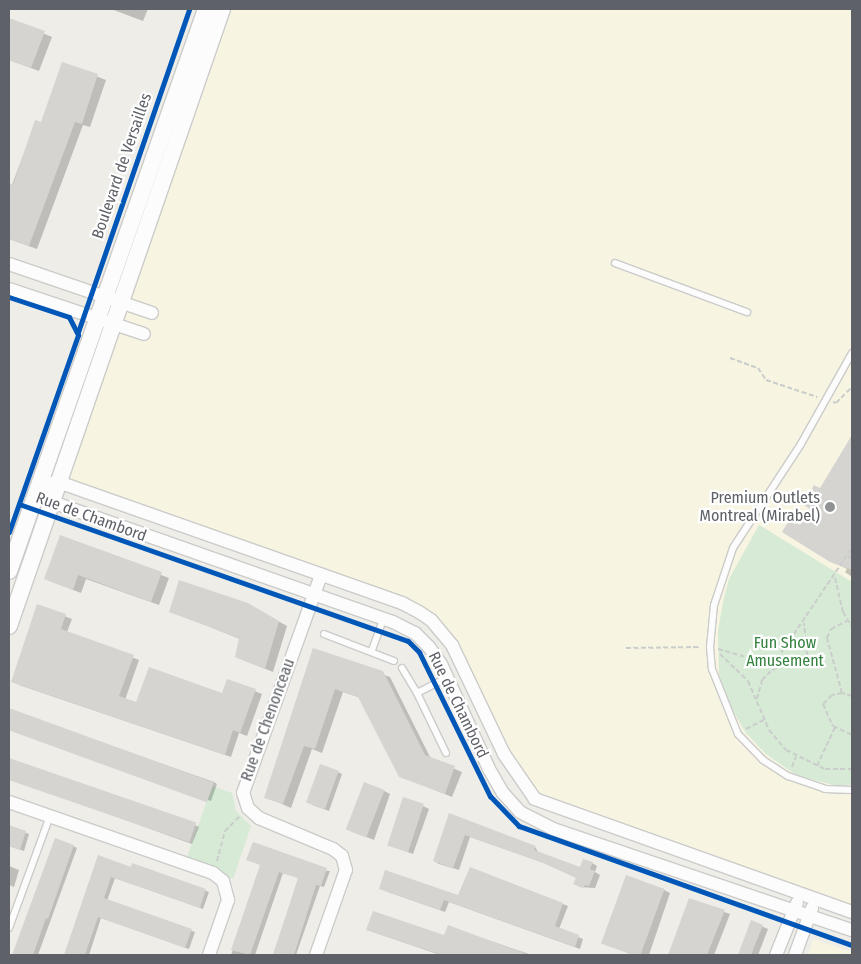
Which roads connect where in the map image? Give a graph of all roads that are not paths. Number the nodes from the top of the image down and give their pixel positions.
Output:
1 (206, 9) edge
2 (222, 9) edge
3 (615, 263) dead end
4 (9, 264) edge
5 (9, 290) edge
6 (104, 294) junction
7 (122, 300) junction
8 (747, 312) dead end
9 (152, 313) dead end
10 (96, 318) junction
11 (115, 324) junction
12 (144, 334) dead end
13 (852, 353) edge
14 (58, 482) junction
15 (39, 485) junction
16 (52, 502) junction
17 (9, 571) edge
18 (321, 575) junction
19 (313, 594) junction
20 (383, 619) junction
21 (9, 626) edge
22 (324, 634) dead end
23 (372, 650) junction
24 (394, 661) dead end
25 (402, 668) dead end
26 (447, 678) junction
27 (417, 692) junction
28 (446, 753) dead end
29 (852, 790) edge
30 (9, 802) edge
31 (50, 816) junction
32 (800, 894) junction
33 (816, 899) junction
34 (794, 910) junction
35 (852, 912) edge
36 (809, 915) junction
37 (9, 928) edge
38 (852, 930) edge
39 (209, 955) edge
40 (316, 955) edge
41 (776, 955) edge
42 (795, 955) edge

1 - 6 street, Boulevard de Versailles
2 - 7 street
3 - 8 lane
4 - 6 street
5 - 10 street
6 - 7 street
6 - 10 street, Boulevard de Versailles
7 - 9 street
7 - 11 street
10 - 11 street
10 - 15 street, Boulevard de Versailles
11 - 12 street
11 - 14 street
13 - 29 lane
14 - 15 street, Rue de Chambord
14 - 16 street
14 - 18 street, Rue de Chambord
15 - 16 street, Rue de Chambord
15 - 17 street, Boulevard de Versailles
16 - 19 street, Rue de Chambord
16 - 21 street
18 - 19 street, Rue de Chenonceau
18 - 32 street, Rue de Chambord
19 - 20 street, Rue de Chambord
19 - 40 street, Rue de Chenonceau
20 - 23 lane
20 - 26 street, Rue de Chambord
22 - 23 lane
23 - 24 lane
25 - 27 lane
26 - 27 lane
26 - 34 street, Rue de Chambord
27 - 28 lane
30 - 31 street
31 - 37 lane
31 - 39 street
32 - 33 street, Rue de Chambord
32 - 34 street
33 - 35 street, Rue de Chambord
33 - 36 street
34 - 36 street, Rue de Chambord
34 - 41 street
36 - 38 street, Rue de Chambord
36 - 42 street

